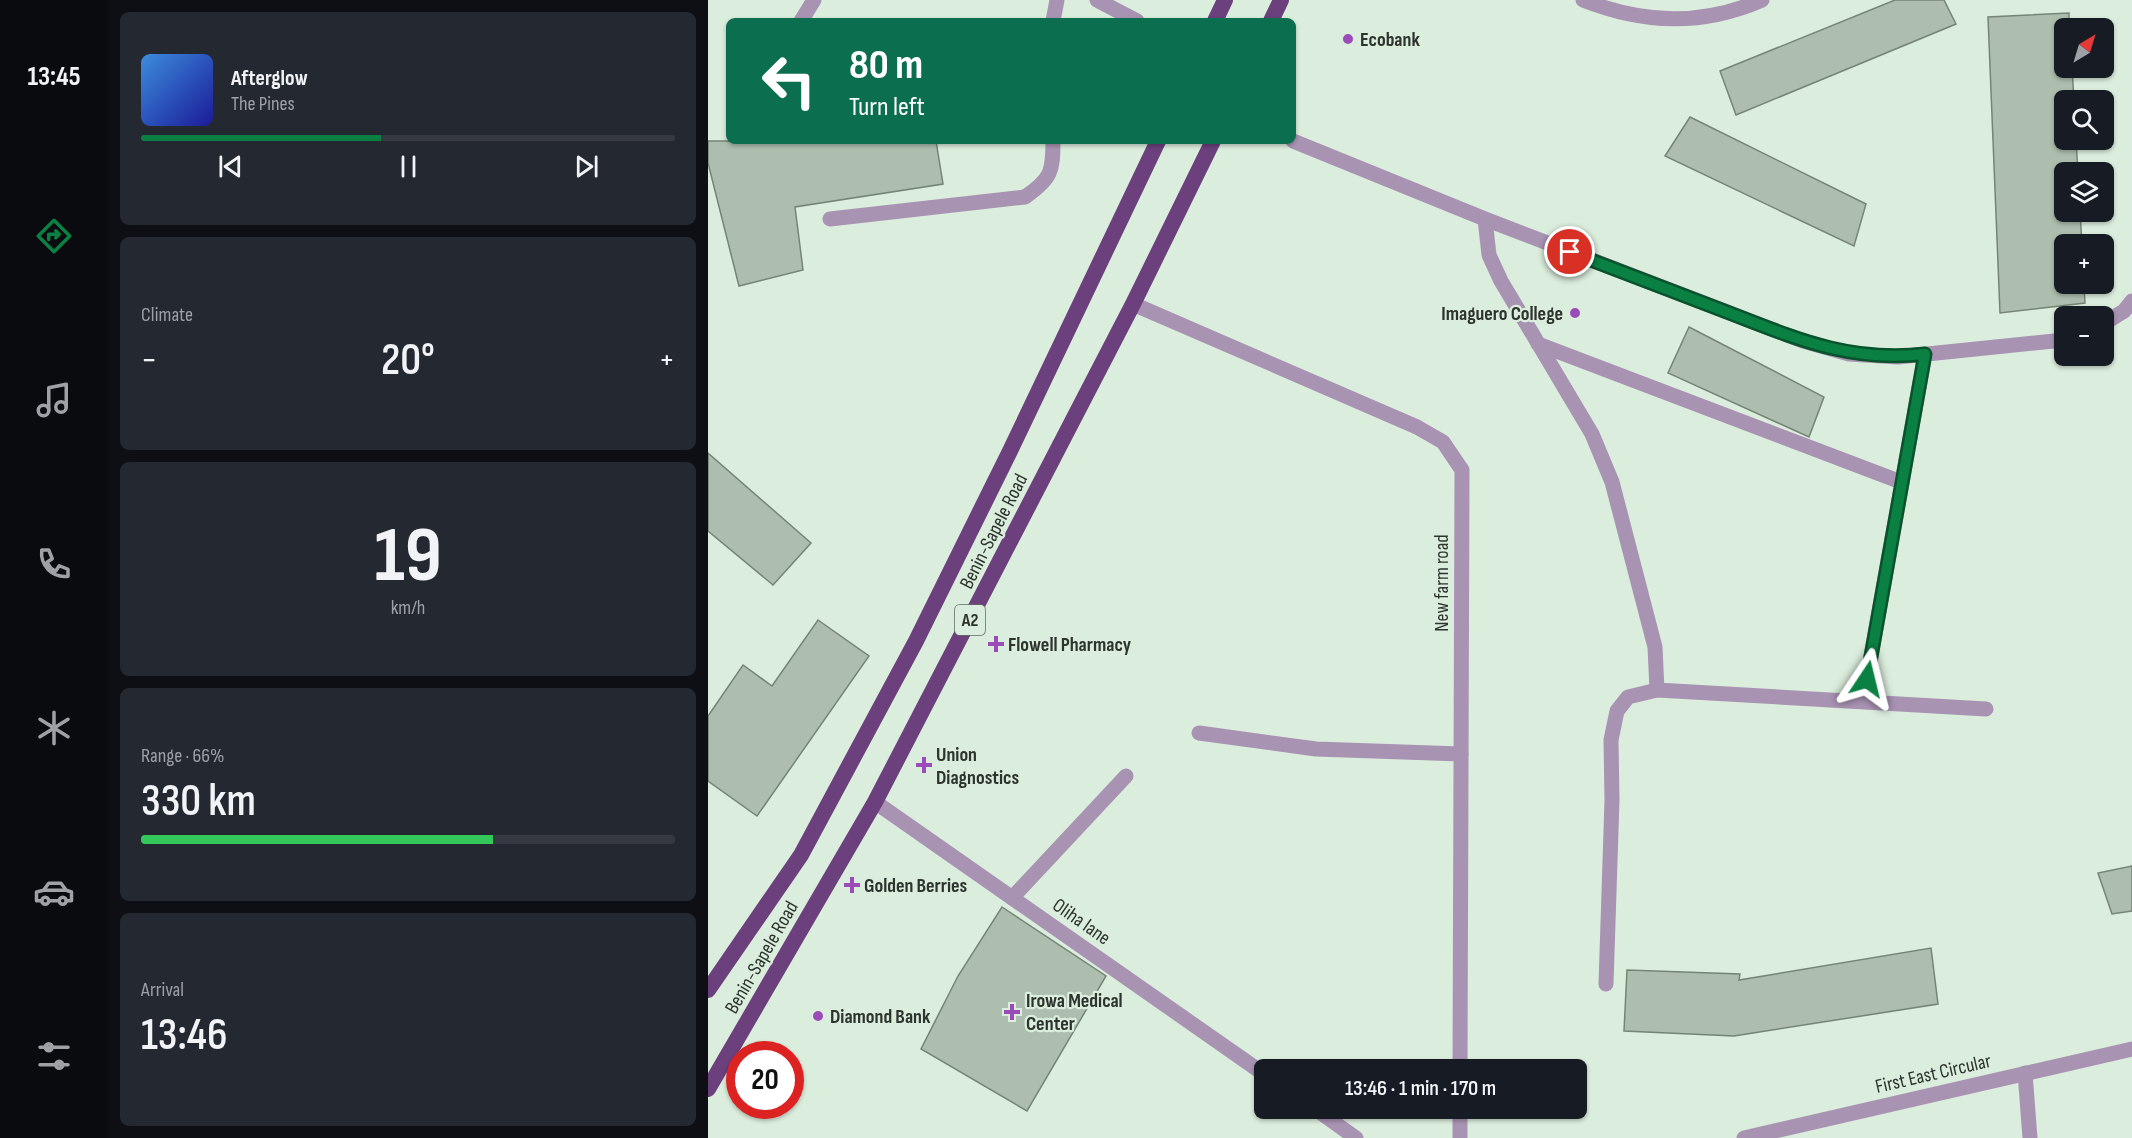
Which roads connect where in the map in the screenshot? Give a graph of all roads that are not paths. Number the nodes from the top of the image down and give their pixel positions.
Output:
1 (814, 0) edge
2 (1057, 0) edge
3 (1097, 0) edge
4 (1225, 0) edge
5 (1281, 0) edge
6 (1583, 0) edge
7 (1762, 0) edge
8 (803, 18) edge
9 (1054, 18) edge
10 (1131, 18) edge
11 (1216, 18) edge
12 (1272, 18) edge
13 (1296, 142) edge
14 (1053, 144) edge
15 (1157, 144) edge
16 (1212, 144) edge
17 (830, 219) dead end
18 (1485, 219) junction
19 (2132, 301) edge
20 (1133, 304) junction
21 (2114, 317) edge
22 (2054, 341) edge
23 (1538, 344) junction
24 (1925, 354) junction
25 (1901, 482) junction
26 (1657, 690) junction
27 (1863, 701) junction
28 (1986, 709) dead end
29 (1199, 733) dead end
30 (1461, 754) junction
31 (1126, 776) dead end
32 (875, 802) junction
33 (1012, 898) junction
34 (1606, 984) dead end
35 (708, 990) edge
36 (2132, 1048) edge
37 (1460, 1059) edge
38 (1254, 1067) edge
39 (2025, 1073) junction
40 (708, 1089) edge
41 (1329, 1119) edge
42 (1460, 1119) edge
43 (1356, 1138) edge
44 (1460, 1138) edge
45 (1744, 1138) edge
46 (2030, 1138) edge

1 - 8 street
2 - 9 street
3 - 10 street
4 - 11 highway
5 - 12 highway
6 - 7 street
13 - 18 street
14 - 17 street
15 - 35 highway, Benin-Sapele Road / A2
16 - 20 highway, Benin-Sapele Road / A2
18 - 23 street
18 - 24 street
19 - 21 street
20 - 30 street, New farm road
20 - 32 highway, Benin-Sapele Road / A2
22 - 24 street
23 - 25 street
23 - 26 street
24 - 25 street
25 - 27 street
26 - 27 street
26 - 34 street
27 - 28 street
29 - 30 street
30 - 37 street, New farm road
31 - 33 street
32 - 33 street, Oliha lane
32 - 40 highway, Benin-Sapele Road / A2
33 - 38 street, Oliha lane
36 - 39 street, First East Circular
39 - 45 street, First East Circular
39 - 46 street
41 - 43 street
42 - 44 street

